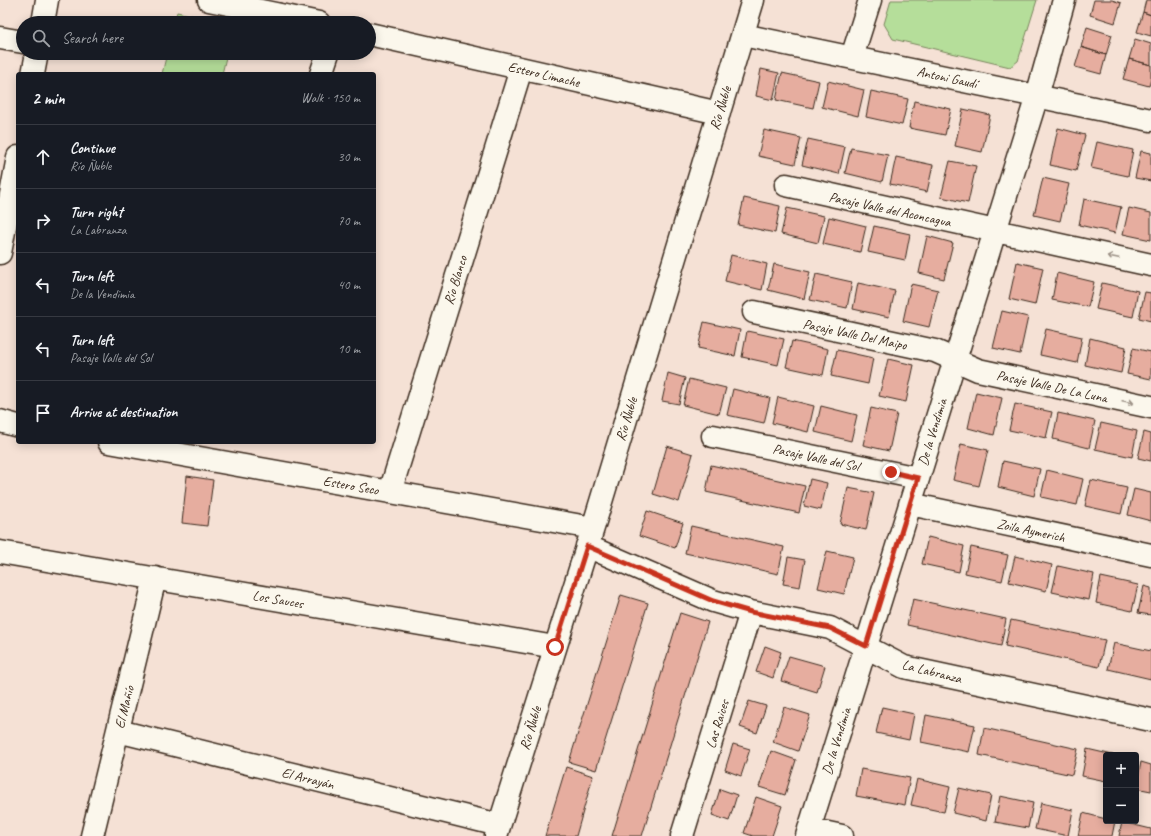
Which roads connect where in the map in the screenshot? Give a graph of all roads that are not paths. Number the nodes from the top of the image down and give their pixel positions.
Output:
1 (47, 0) edge
2 (209, 0) edge
3 (753, 0) edge
4 (870, 0) edge
5 (1064, 0) edge
6 (44, 16) edge
7 (286, 16) edge
8 (743, 35) junction
9 (376, 36) edge
10 (0, 38) edge
11 (16, 41) edge
12 (852, 58) junction
13 (36, 60) edge
14 (326, 60) edge
15 (521, 69) junction
16 (33, 72) edge
17 (322, 72) edge
18 (1037, 96) junction
19 (719, 113) junction
20 (1151, 120) edge
21 (16, 168) edge
22 (786, 185) dead end
23 (994, 232) junction
24 (0, 253) edge
25 (1151, 265) edge
26 (754, 312) dead end
27 (955, 360) junction
28 (1151, 407) edge
29 (0, 421) edge
30 (16, 425) edge
31 (713, 436) dead end
32 (131, 444) edge
33 (210, 451) edge
34 (918, 478) junction
35 (390, 492) junction
36 (910, 504) junction
37 (590, 537) junction
38 (0, 552) edge
39 (1151, 555) edge
40 (155, 578) junction
41 (751, 612) junction
42 (866, 646) junction
43 (555, 647) junction
44 (1151, 720) edge
45 (118, 732) junction
46 (497, 831) edge
47 (808, 833) edge
48 (92, 836) edge
49 (682, 836) edge
50 (842, 836) edge

1 - 6 street
2 - 7 street
3 - 8 street, Río Ñuble
4 - 12 street
5 - 18 street, De la Vendimia
8 - 12 street, Antoni Gaudí
8 - 19 street, Río Ñuble
9 - 15 street, Estero Limache
10 - 11 street
12 - 18 street, Antoni Gaudí
13 - 16 street
14 - 17 street
15 - 19 street, Estero Limache
15 - 35 street, Río Blanco
18 - 20 street, Antoni Gaudí
18 - 23 street, De la Vendimia
19 - 37 street, Río Ñuble
21 - 24 street
22 - 23 street, Pasaje Valle del Aconcagua
25 -> 23 street, Pasaje Valle del Aconcagua
23 - 27 street, De la Vendimia
26 - 27 street, Pasaje Valle Del Maipo
27 -> 28 street, Pasaje Valle De La Luna
27 - 34 street, De la Vendimia
29 - 30 street
31 - 34 street, Pasaje Valle del Sol
32 - 33 street, Estero Seco
33 - 35 street, Estero Seco
34 - 36 street, De la Vendimia
35 - 37 street, Estero Seco
36 - 39 street, Zoila Aymerich
36 - 42 street, De la Vendimia
37 - 41 street, La Labranza
37 - 43 street, Río Ñuble
38 - 40 street, Los Sauces
40 - 43 street, Los Sauces
40 - 45 street, El Mañío
41 - 42 street, La Labranza
41 - 49 street, Las Raices
42 - 44 street, La Labranza
42 - 47 street, De la Vendimia
43 - 46 street, Río Ñuble
45 - 46 street, El Arrayán
45 - 48 street, El Mañío
47 - 50 street

